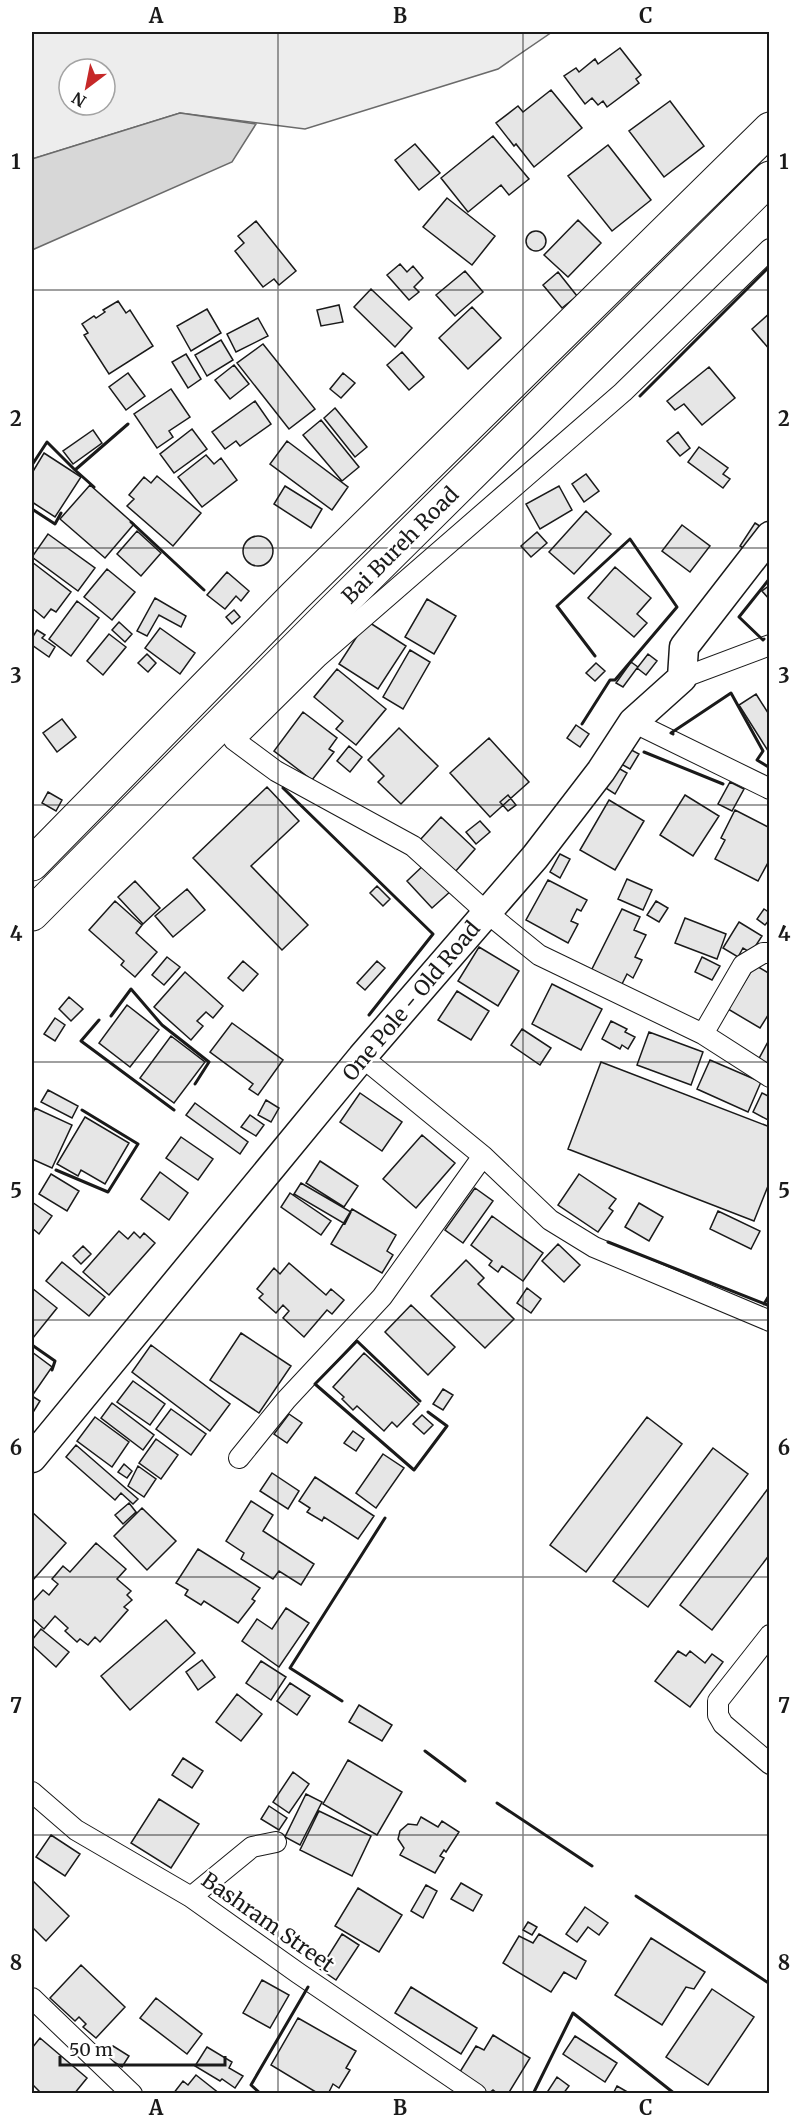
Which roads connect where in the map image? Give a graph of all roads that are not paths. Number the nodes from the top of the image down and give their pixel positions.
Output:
1 (770, 129) edge
2 (770, 178) edge
3 (770, 249) edge
4 (770, 536) edge
5 (770, 645) edge
6 (682, 678) junction
7 (633, 722) junction
8 (770, 789) edge
9 (32, 864) edge
10 (486, 912) junction
11 (32, 914) edge
12 (770, 952) edge
13 (703, 1034) junction
14 (362, 1057) junction
15 (770, 1077) edge
16 (483, 1156) junction
17 (770, 1321) edge
18 (32, 1458) edge
19 (239, 1458) dead end
20 (770, 1635) edge
21 (770, 1764) edge
22 (32, 1792) edge
23 (276, 1842) dead end
24 (191, 1897) junction
25 (32, 1998) edge
26 (132, 2094) edge
27 (476, 2094) edge

1 - 9 highway, Bai Bureh Road
2 - 11 highway, Bai Bureh Road
3 - 10 street
4 - 6 street
5 - 6 street
6 - 7 street, One Pole - Old Road
7 - 8 street
7 - 10 street, One Pole - Old Road
10 - 13 street
10 - 14 street, One Pole - Old Road
12 - 13 street
13 - 15 street
14 - 16 street
14 - 18 street, One Pole - Old Road
16 - 17 street
16 - 19 street
20 - 21 street
22 - 24 street, Bashram Street
23 - 24 street
24 - 27 street, Bashram Street
25 - 26 street

